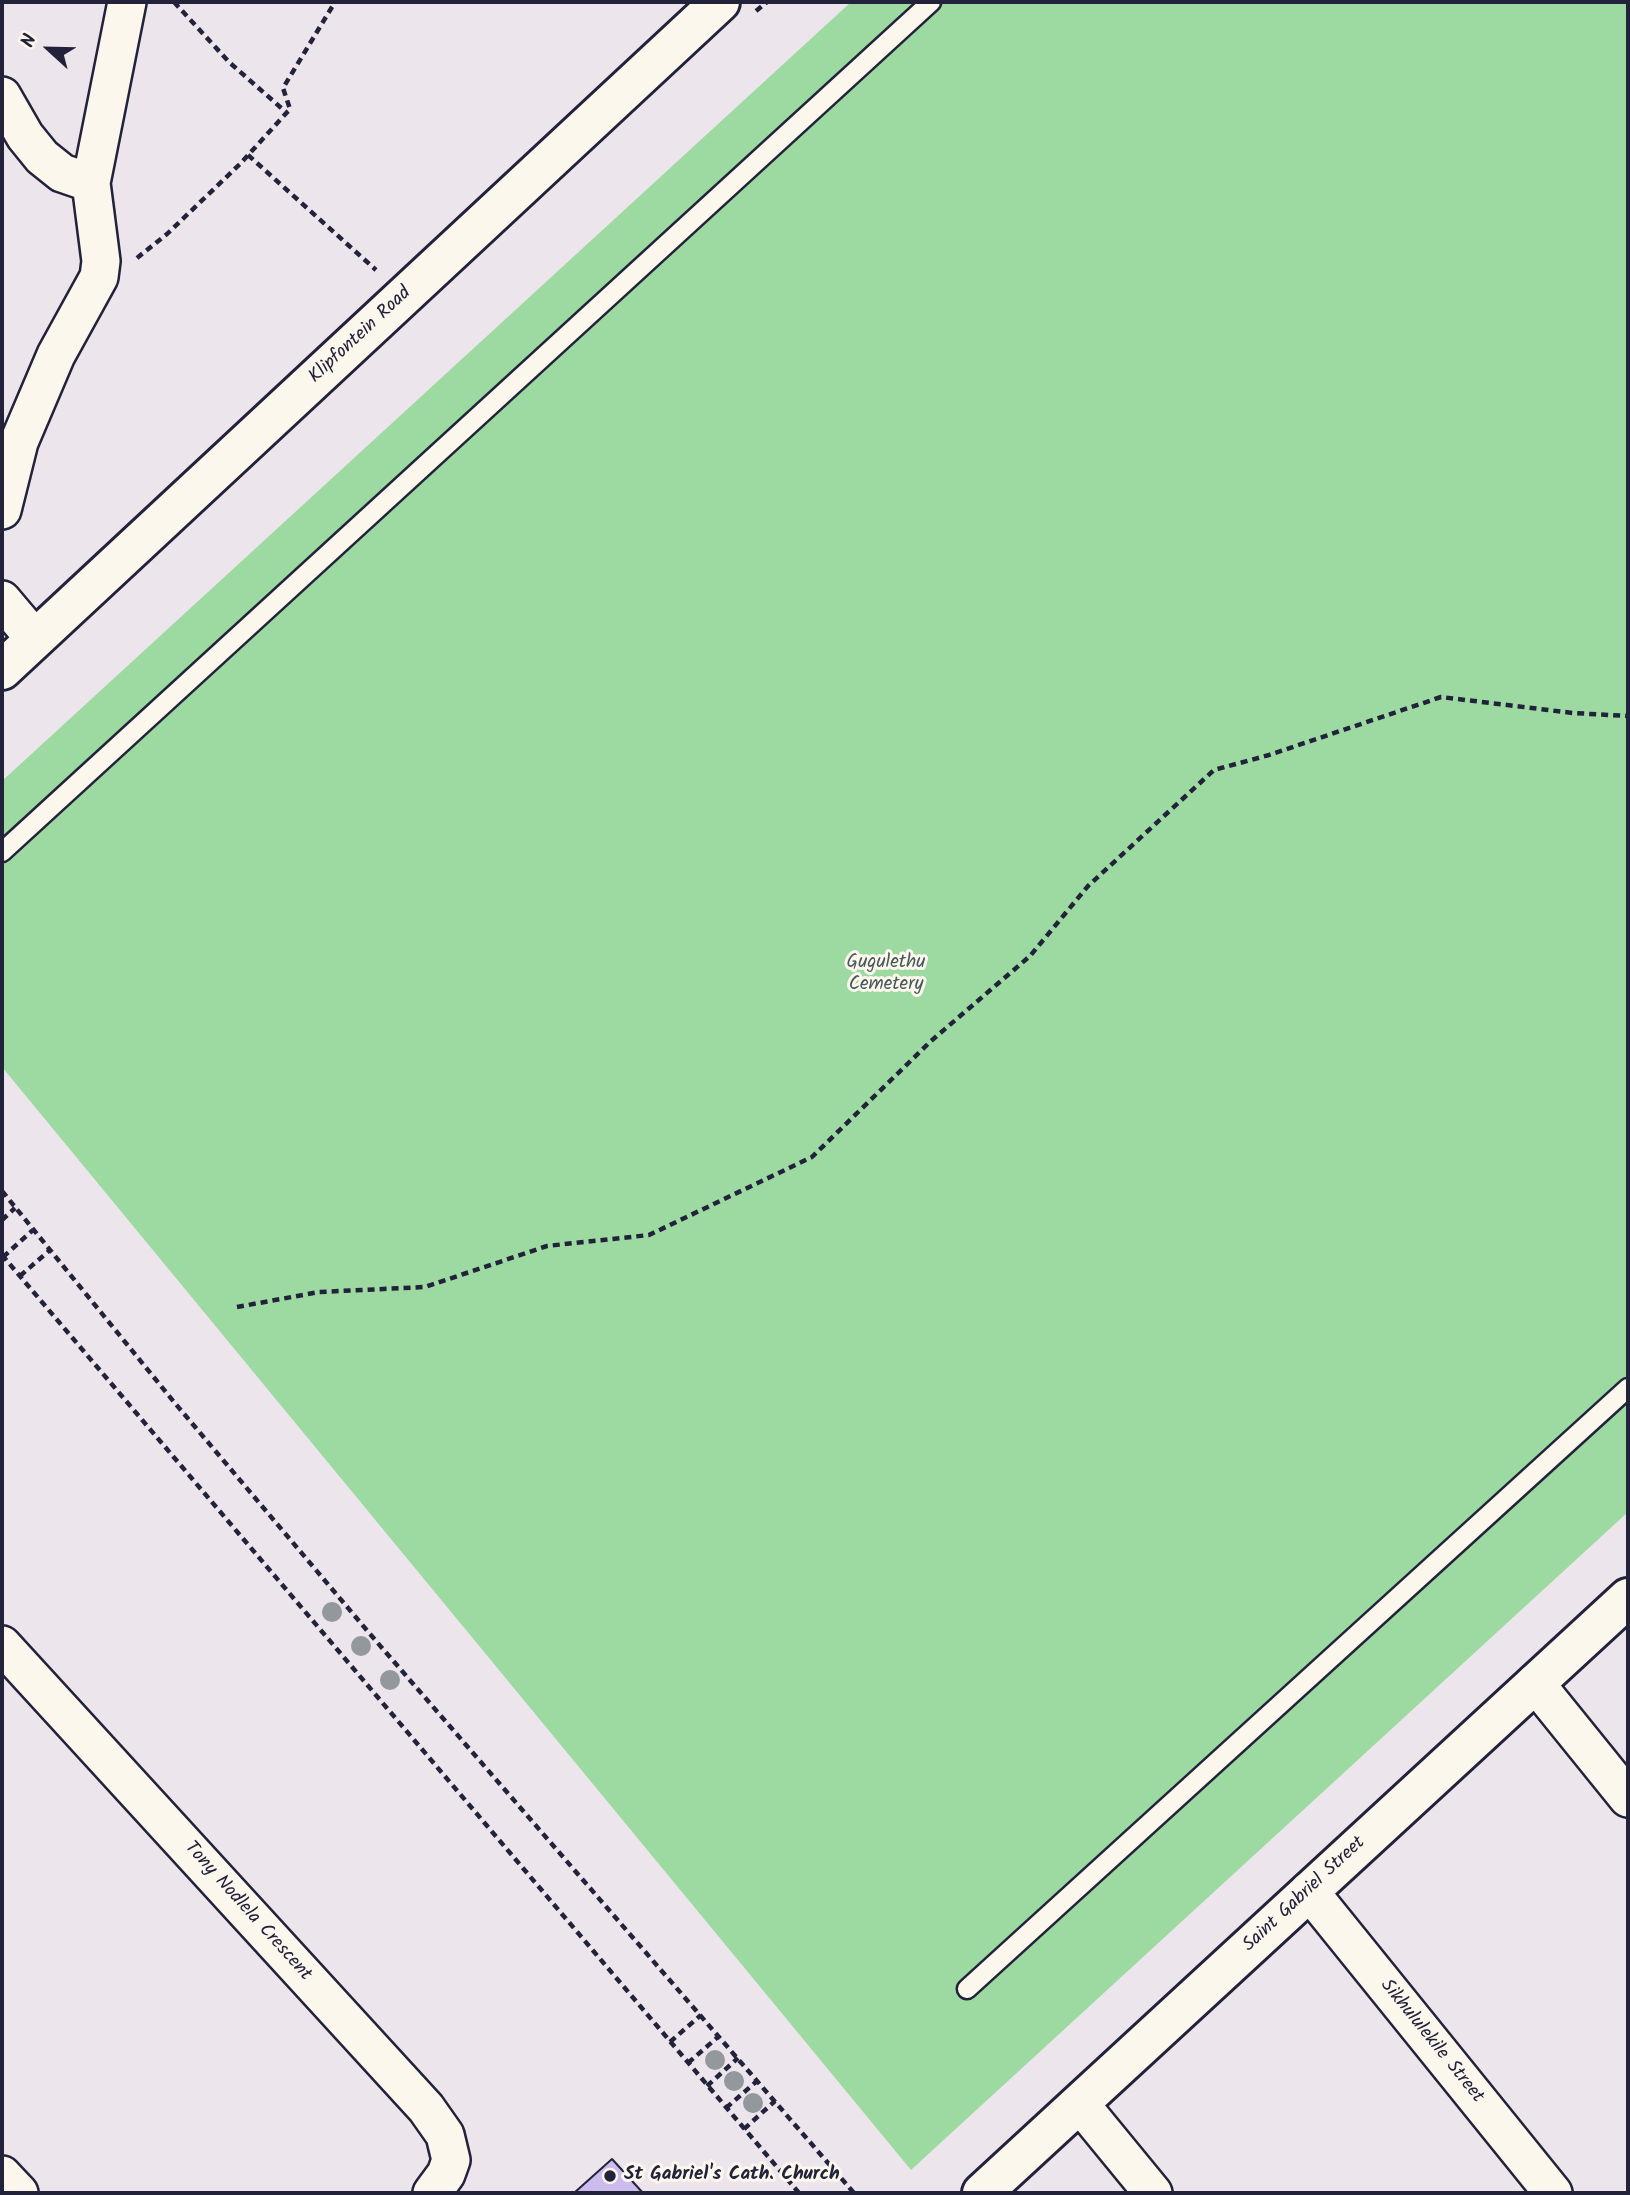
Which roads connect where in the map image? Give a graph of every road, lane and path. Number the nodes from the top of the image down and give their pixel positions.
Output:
1 (127, 2) edge
2 (174, 2) edge
3 (335, 2) edge
4 (720, 2) edge
5 (931, 2) edge
6 (2, 96) edge
7 (287, 113) junction
8 (248, 155) junction
9 (91, 183) junction
10 (99, 276) junction
11 (384, 278) dead end
12 (2, 510) edge
13 (2, 600) edge
14 (35, 639) junction
15 (2, 670) edge
16 (1628, 716) edge
17 (2, 852) edge
18 (2, 1191) edge
19 (15, 1208) junction
20 (2, 1220) edge
21 (33, 1230) junction
22 (50, 1250) junction
23 (2, 1256) edge
24 (20, 1276) junction
25 (237, 1307) dead end
26 (1628, 1388) edge
27 (1628, 1598) edge
28 (2, 1645) edge
29 (1535, 1683) junction
30 (1628, 1798) edge
31 (1309, 1891) junction
32 (967, 1989) dead end
33 (701, 2015) junction
34 (719, 2036) junction
35 (670, 2042) junction
36 (738, 2058) junction
37 (688, 2063) junction
38 (757, 2080) junction
39 (707, 2086) junction
40 (775, 2101) junction
41 (1080, 2104) junction
42 (726, 2108) junction
43 (744, 2129) junction
44 (2, 2175) edge
45 (19, 2193) edge
46 (432, 2193) edge
47 (799, 2193) edge
48 (853, 2193) edge
49 (982, 2193) edge
50 (1153, 2193) edge
51 (1553, 2193) edge

1 - 9 street
2 - 7 path
3 - 7 path
4 - 14 main road, Klipfontein Road
5 - 17 lane
6 - 9 street
7 - 8 path
8 - 10 path
8 - 11 path
9 - 10 street
10 - 12 street
13 - 14 street
14 - 15 main road, Klipfontein Road
16 - 25 path
18 - 19 path
19 - 20 path
19 - 21 path
21 - 22 path
21 - 23 path
22 - 24 path
22 - 33 path
23 - 24 path
24 - 35 path
26 - 32 lane
27 - 29 main road, Saint Gabriel Street
28 - 46 street, Tony Nodlela Crescent
29 - 30 street
29 - 31 main road, Saint Gabriel Street
31 - 41 main road, Saint Gabriel Street
31 - 51 street, Sikhululekile Street
33 - 34 path
33 - 35 path
34 - 36 path
34 - 37 path
35 - 37 path
36 - 38 path
36 - 39 path
37 - 39 path
38 - 40 path
38 - 42 path
39 - 42 path
40 - 43 path
40 - 48 path
41 - 49 main road, Saint Gabriel Street
41 - 50 street
42 - 43 path
43 - 47 path
44 - 45 street

